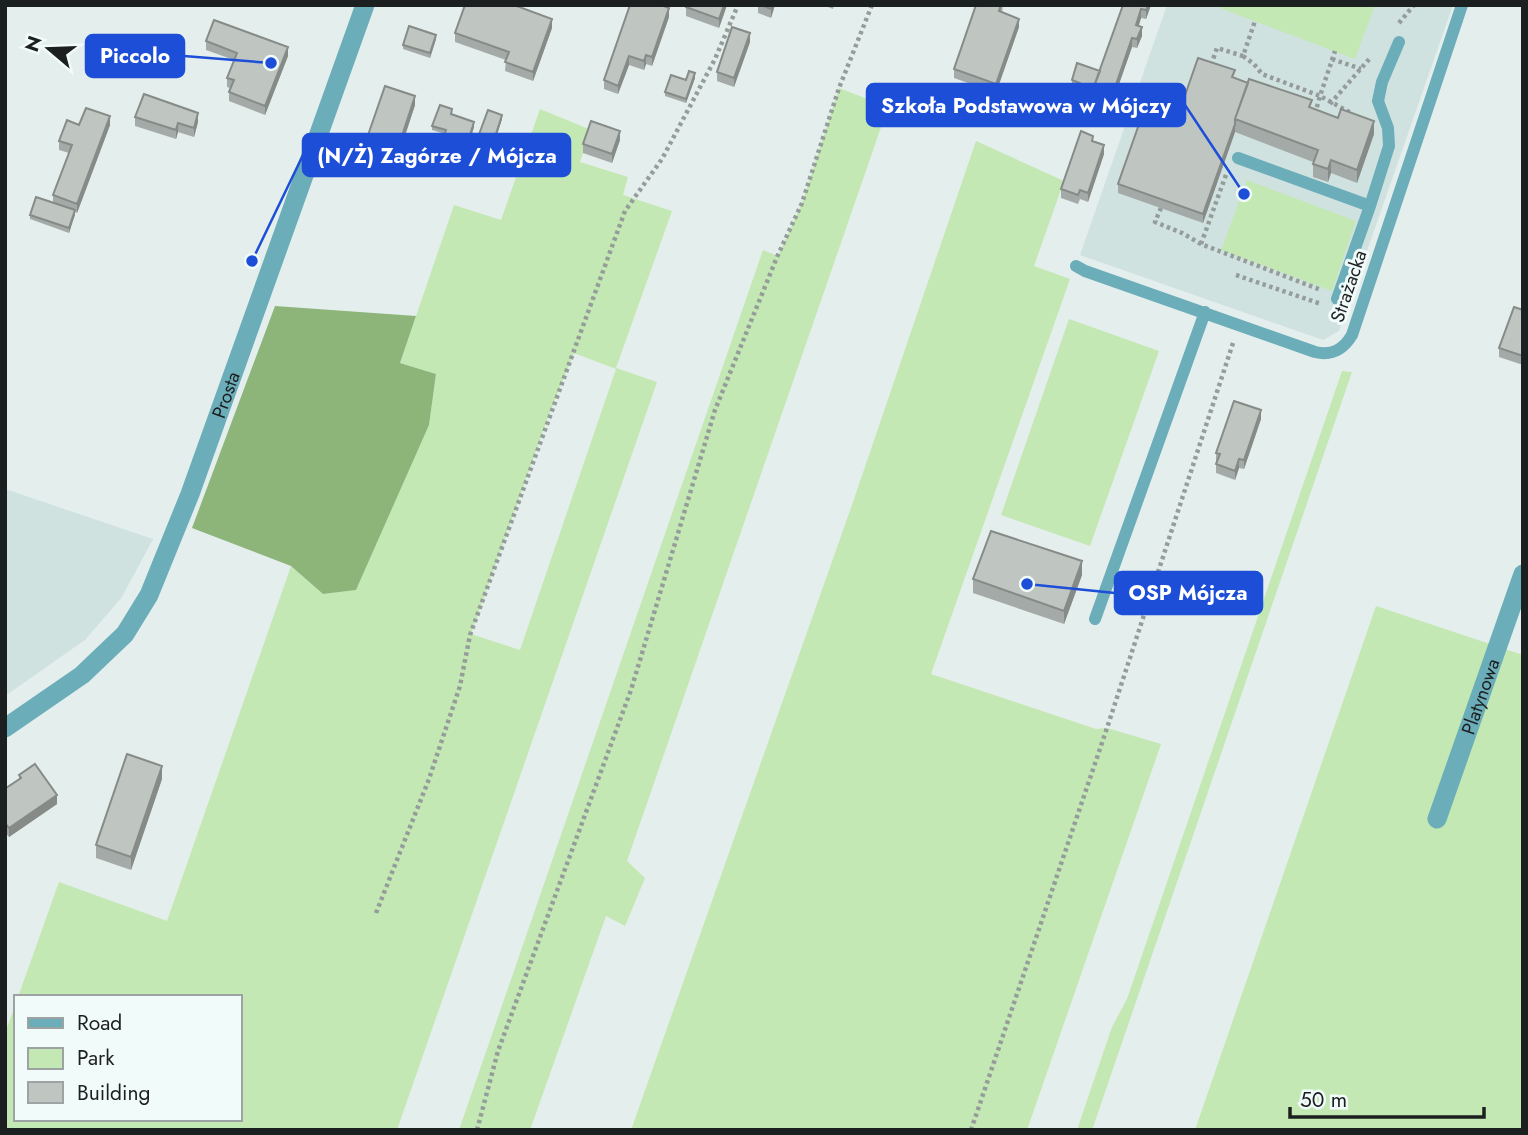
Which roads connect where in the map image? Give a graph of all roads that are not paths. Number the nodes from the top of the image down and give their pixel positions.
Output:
1 (365, 5) edge
2 (1462, 5) edge
3 (1399, 42) dead end
4 (1238, 158) road end
5 (1370, 206) junction
6 (1076, 266) dead end
7 (1337, 298) road end
8 (1205, 312) junction
9 (1523, 574) edge
10 (1095, 619) dead end
11 (5, 728) edge
12 (1437, 819) dead end

1 - 11 street, Prosta
2 - 8 lane, Strażacka
3 - 5 lane
4 - 5 lane
5 - 7 lane
6 - 8 lane, Strażacka
8 - 10 lane
9 - 12 street, Platynowa

